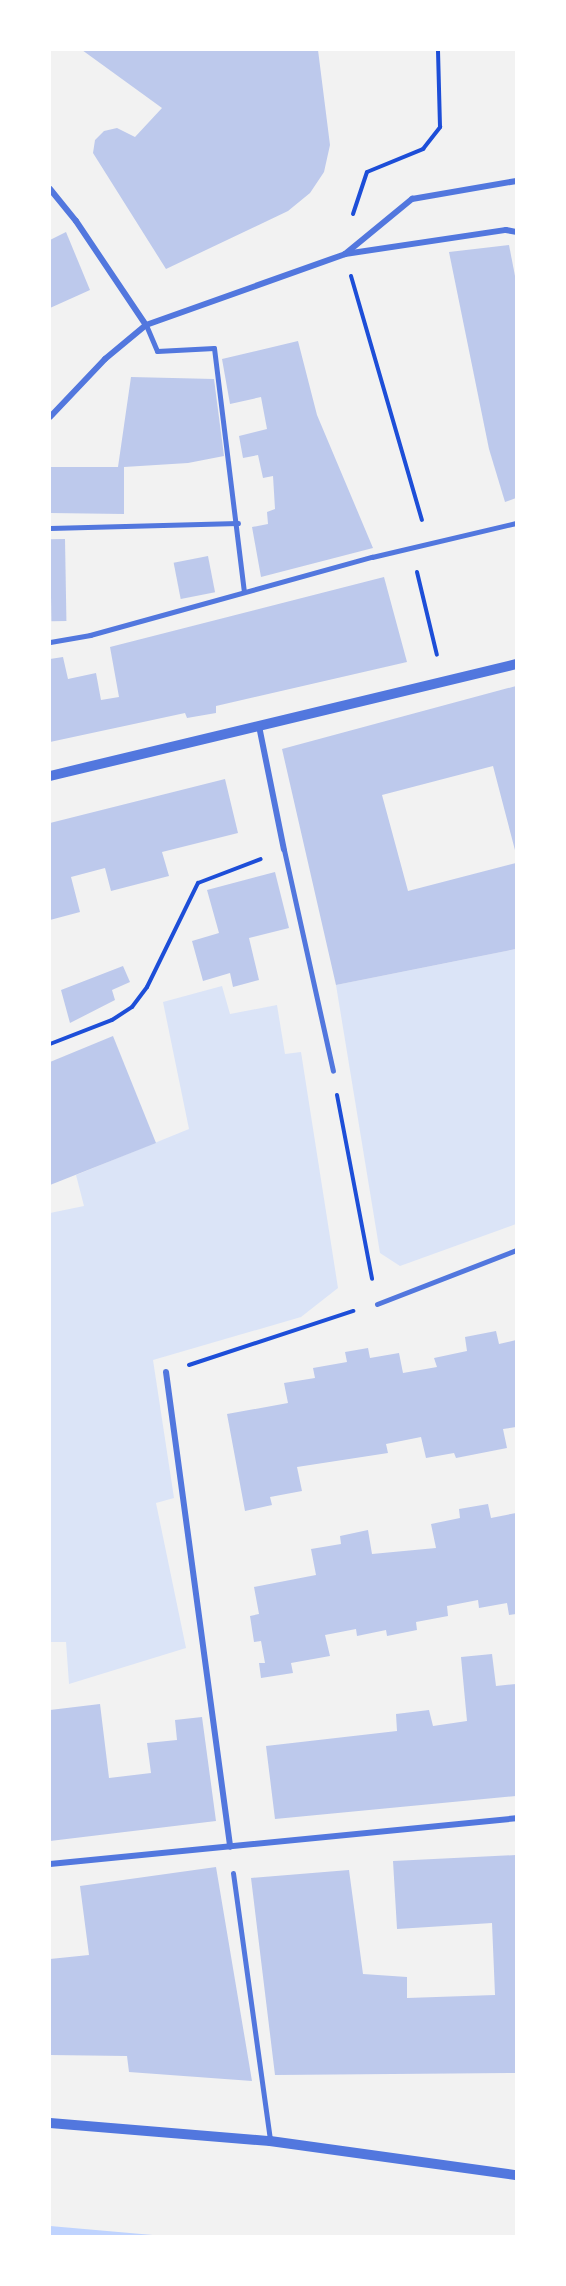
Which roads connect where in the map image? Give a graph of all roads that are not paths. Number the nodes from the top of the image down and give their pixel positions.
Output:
1 (516, 181) edge
2 (50, 189) edge
3 (516, 232) edge
4 (345, 254) junction
5 (146, 325) junction
6 (50, 417) edge
7 (238, 523) junction
8 (516, 523) edge
9 (50, 528) edge
10 (243, 591) junction
11 (50, 642) edge
12 (516, 664) edge
13 (259, 726) junction
14 (50, 776) edge
15 (284, 850) joint
16 (333, 1071) road end
17 (516, 1250) edge
18 (377, 1304) road end
19 (166, 1372) road end
20 (516, 1818) edge
21 (230, 1847) junction
22 (50, 1864) edge
23 (233, 1873) dead end
24 (50, 2123) edge
25 (270, 2141) junction
26 (516, 2175) edge

1 - 4 street
2 - 5 street
3 - 4 street
4 - 5 street
5 - 6 street
5 - 7 street
7 - 9 street
7 - 10 street
8 - 10 street
10 - 11 street
12 - 13 street
13 - 14 street
13 - 15 street
15 - 16 street
17 - 18 street
19 - 21 street
20 - 21 street
21 - 22 street
23 - 25 street
24 - 25 street
25 - 26 street

